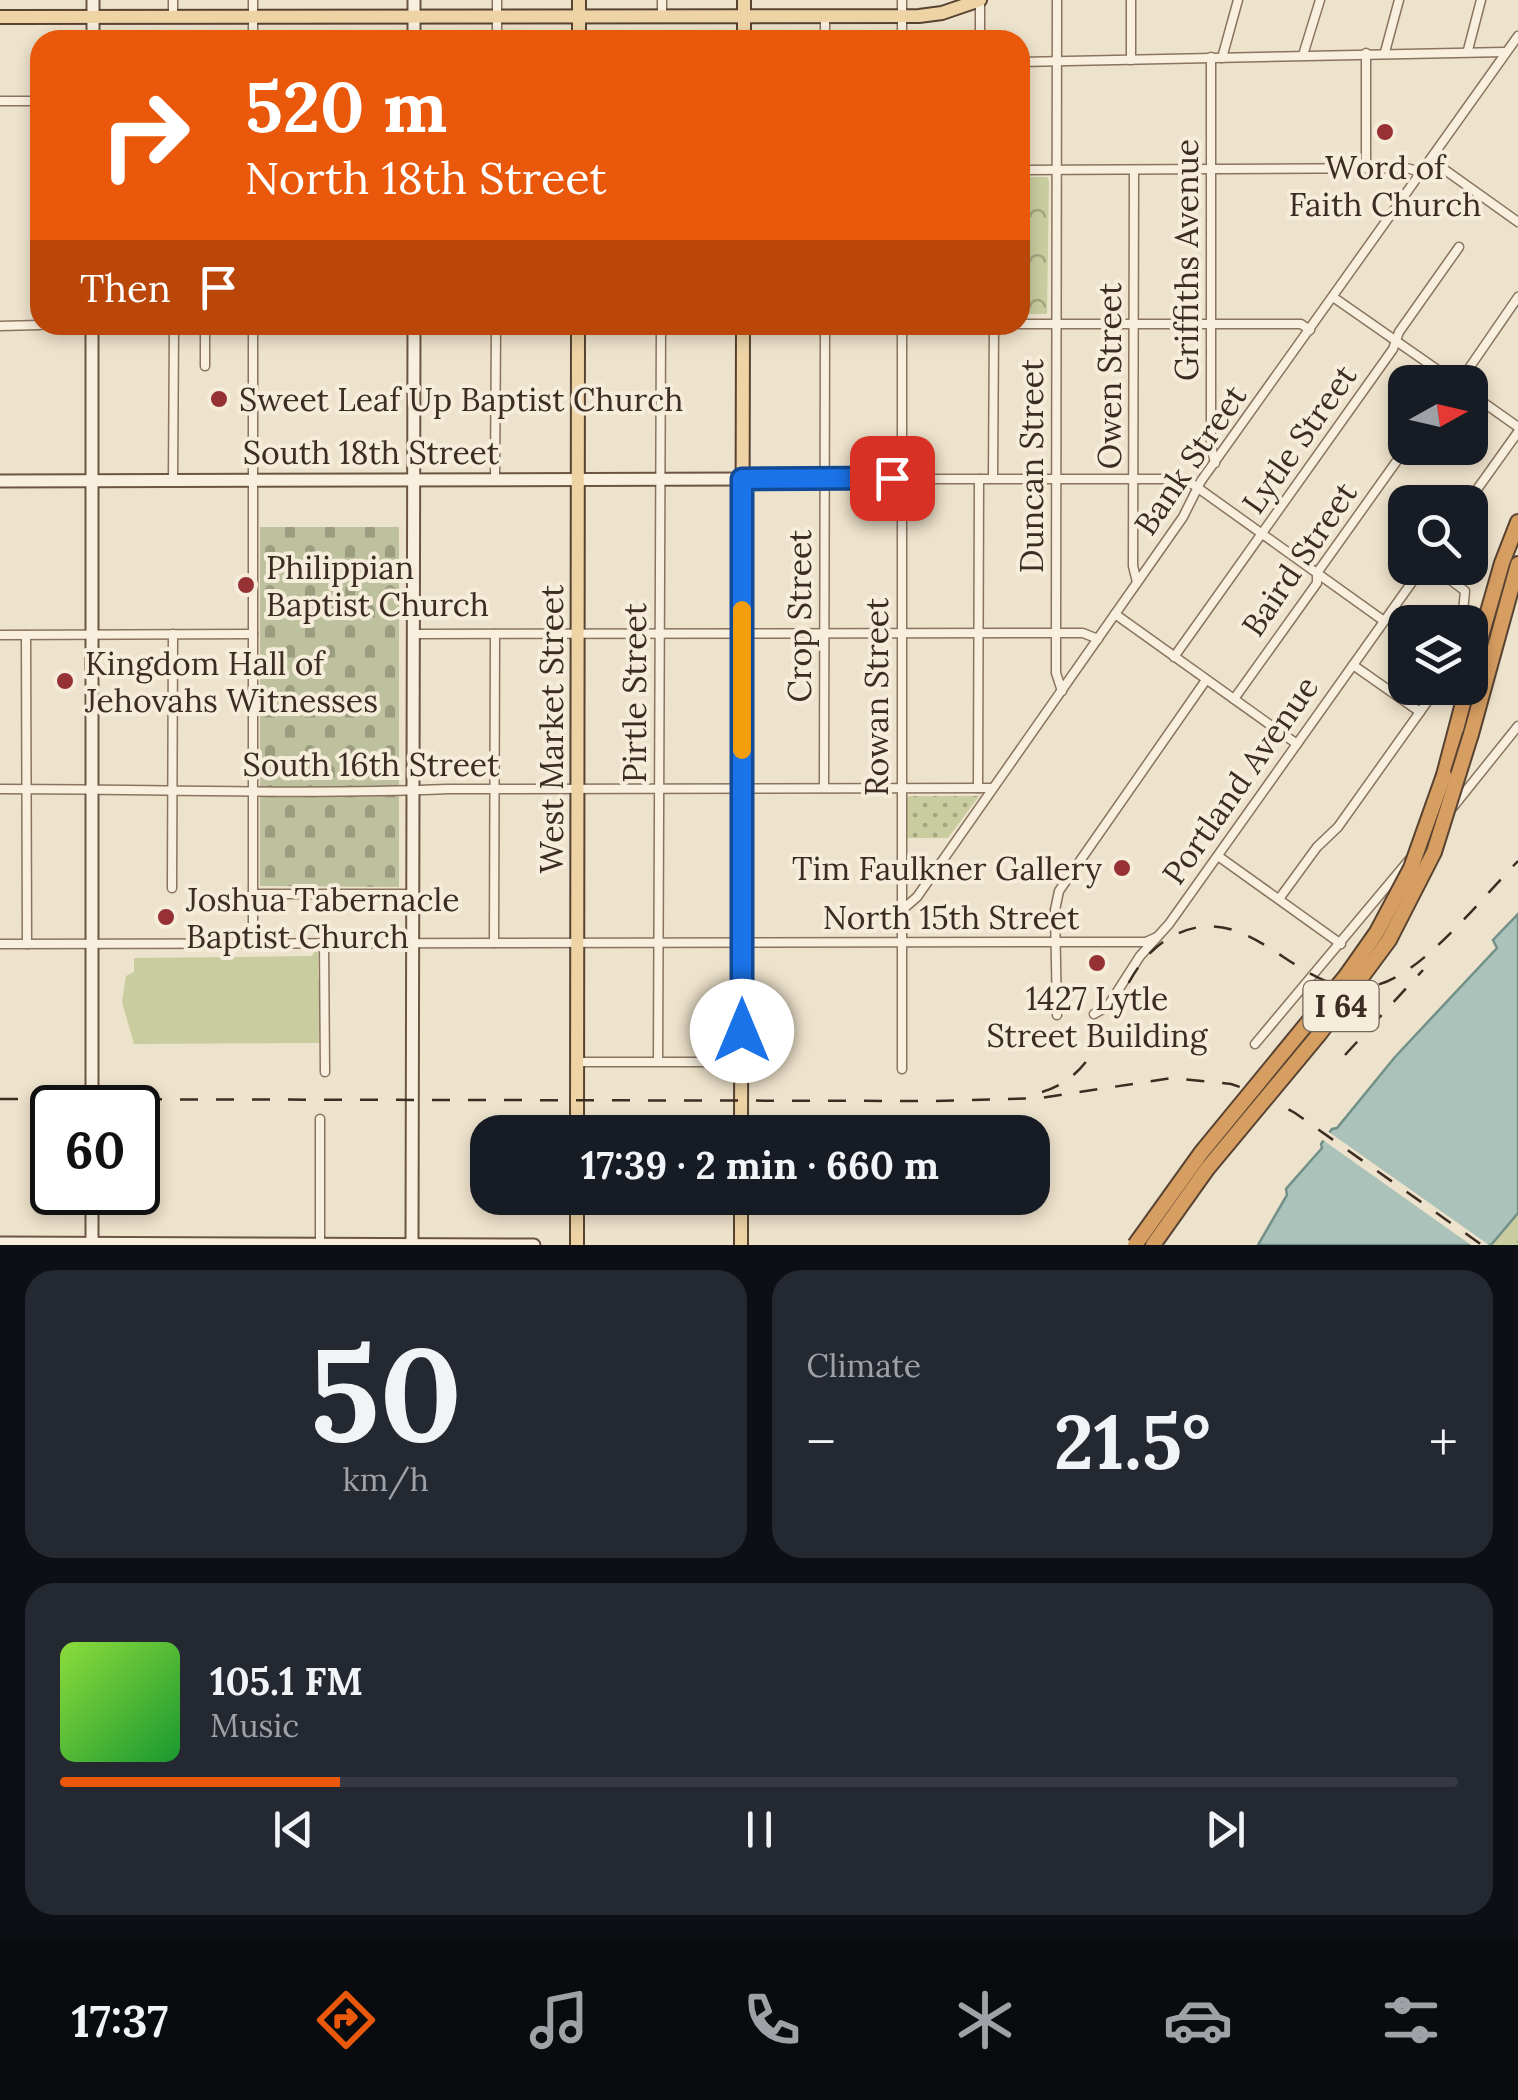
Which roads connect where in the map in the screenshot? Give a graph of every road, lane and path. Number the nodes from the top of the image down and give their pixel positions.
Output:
1 (94, 0) edge
2 (173, 0) edge
3 (253, 0) edge
4 (414, 0) edge
5 (497, 0) edge
6 (578, 0) edge
7 (662, 0) edge
8 (744, 0) edge
9 (902, 0) edge
10 (980, 0) edge
11 (1057, 0) edge
12 (1131, 0) edge
13 (1238, 0) edge
14 (1320, 0) edge
15 (1400, 0) edge
16 (1481, 0) edge
17 (93, 16) junction
18 (253, 16) junction
19 (414, 16) junction
20 (497, 16) junction
21 (578, 16) junction
22 (662, 16) junction
23 (744, 16) junction
24 (825, 16) junction
25 (902, 16) junction
26 (0, 17) edge
27 (173, 17) junction
28 (93, 30) edge
29 (253, 30) edge
30 (414, 30) edge
31 (497, 30) edge
32 (579, 30) edge
33 (744, 30) edge
34 (825, 30) edge
35 (902, 30) edge
36 (980, 30) edge
37 (1518, 36) edge
38 (1468, 50) junction
39 (1384, 52) junction
40 (1505, 52) junction
41 (1366, 53) junction
42 (1304, 56) junction
43 (1211, 58) junction
44 (1222, 58) junction
45 (1131, 60) junction
46 (1058, 61) junction
47 (1030, 62) edge
48 (0, 101) edge
49 (30, 101) edge
50 (1430, 160) junction
51 (1366, 168) junction
52 (1211, 169) junction
53 (1030, 170) edge
54 (1057, 170) junction
55 (1134, 170) junction
56 (1422, 172) junction
57 (1518, 222) edge
58 (1459, 247) dead end
59 (1333, 297) junction
60 (1518, 297) edge
61 (1030, 324) edge
62 (1056, 324) junction
63 (1134, 324) junction
64 (1211, 324) junction
65 (30, 325) edge
66 (0, 326) edge
67 (1310, 330) junction
68 (92, 335) edge
69 (174, 335) edge
70 (206, 335) edge
71 (253, 335) edge
72 (415, 335) edge
73 (496, 335) edge
74 (578, 335) edge
75 (660, 335) edge
76 (744, 335) edge
77 (825, 335) edge
78 (902, 335) edge
79 (994, 335) edge
80 (1396, 340) junction
81 (1431, 365) edge
82 (1471, 365) edge
83 (205, 366) dead end
84 (1488, 406) edge
85 (1518, 429) edge
86 (1215, 463) junction
87 (1394, 465) edge
88 (902, 478) junction
89 (979, 478) junction
90 (993, 478) junction
91 (1056, 478) junction
92 (1133, 478) junction
93 (253, 479) junction
94 (413, 479) junction
95 (495, 479) junction
96 (579, 479) junction
97 (660, 479) junction
98 (742, 479) junction
99 (825, 479) junction
100 (92, 480) junction
101 (173, 480) junction
102 (0, 481) edge
103 (1480, 485) edge
104 (1198, 489) junction
105 (1518, 522) edge
106 (1261, 535) junction
107 (1518, 564) edge
108 (1317, 573) junction
109 (1137, 582) junction
110 (1410, 585) edge
111 (1488, 613) edge
112 (1115, 614) junction
113 (1384, 622) junction
114 (1056, 632) junction
115 (742, 633) junction
116 (824, 633) junction
117 (902, 633) junction
118 (978, 633) junction
119 (26, 634) junction
120 (92, 634) junction
121 (172, 634) junction
122 (253, 634) junction
123 (412, 634) junction
124 (495, 634) junction
125 (578, 634) junction
126 (660, 634) junction
127 (0, 635) edge
128 (1098, 639) junction
129 (1174, 657) junction
130 (1352, 665) junction
131 (1206, 680) junction
132 (1062, 691) junction
133 (1234, 699) junction
134 (1425, 705) edge
135 (1463, 705) edge
136 (1420, 712) junction
137 (1518, 726) edge
138 (1297, 744) junction
139 (901, 786) junction
140 (578, 788) junction
141 (659, 788) junction
142 (742, 788) junction
143 (824, 788) junction
144 (978, 788) junction
145 (991, 788) junction
146 (0, 789) edge
147 (27, 789) junction
148 (495, 789) junction
149 (92, 790) junction
150 (172, 790) junction
151 (253, 790) junction
152 (412, 790) junction
153 (1218, 856) junction
154 (172, 888) dead end
155 (253, 894) junction
156 (412, 894) junction
157 (1278, 899) junction
158 (902, 910) junction
159 (1157, 937) junction
160 (414, 942) junction
161 (901, 942) junction
162 (1056, 942) junction
163 (494, 943) junction
164 (658, 943) junction
165 (743, 943) junction
166 (0, 944) edge
167 (27, 944) junction
168 (92, 944) junction
169 (253, 944) junction
170 (324, 944) junction
171 (579, 944) junction
172 (1341, 944) junction
173 (1094, 1014) dead end
174 (1056, 1015) dead end
175 (1255, 1044) dead end
176 (658, 1061) junction
177 (578, 1062) junction
178 (742, 1062) junction
179 (902, 1068) dead end
180 (324, 1072) dead end
181 (92, 1085) edge
182 (577, 1115) edge
183 (741, 1115) edge
184 (320, 1118) dead end
185 (92, 1215) edge
186 (577, 1215) edge
187 (741, 1215) edge
188 (0, 1243) edge
189 (92, 1244) edge
190 (320, 1244) edge
191 (412, 1244) edge
192 (534, 1245) edge
193 (576, 1245) edge
194 (742, 1245) edge
195 (1135, 1245) edge
196 (1153, 1245) edge

1 - 17 street
2 - 27 street
3 - 18 street
4 - 19 street
5 - 20 street
6 - 21 main road
7 - 22 street
8 - 23 main road
9 - 25 street
10 - 25 main road
10 - 36 street
11 - 46 street, Duncan Street
12 - 45 street
13 - 44 street
14 - 42 street
15 - 39 street
16 - 38 street
17 - 26 main road
17 - 27 main road
17 - 28 street
18 - 19 main road
18 - 27 main road
18 - 29 street
19 - 20 main road
19 - 30 street
20 - 21 main road
20 - 31 street
21 - 22 main road
21 - 32 main road
22 - 23 main road
23 - 24 main road
23 - 33 main road
24 - 25 main road
24 - 34 street
25 - 35 street
37 - 40 street, Bank Street
38 - 39 street
38 - 40 street
39 - 41 street
40 - 50 street, Bank Street
41 - 42 street
41 - 51 street
42 - 44 street
43 - 44 street
43 - 45 street
43 - 52 street, Griffiths Avenue
45 - 46 street
46 - 47 street
46 - 54 street, Duncan Street
48 - 49 street
50 - 56 street, Bank Street
50 - 57 street
51 - 52 street
51 - 56 street
52 - 55 street
52 - 64 street, Griffiths Avenue
53 - 54 street
54 - 55 street
54 - 62 street, Duncan Street
55 - 63 street, Owen Street
56 - 59 street, Bank Street
58 - 80 street, Lytle Street
59 - 67 street, Bank Street
59 - 80 street
60 - 82 street
61 - 62 street
62 - 63 street
62 - 91 street, Duncan Street
63 - 64 street
63 - 92 street, Owen Street
64 - 67 street
64 - 86 street, Griffiths Avenue
65 - 66 street
67 - 86 street, Bank Street
68 - 100 street
69 - 101 street
70 - 83 street
71 - 93 street
72 - 94 street
73 - 95 street
74 - 96 main road, West Market Street
75 - 97 street, Pirtle Street
76 - 98 main road
77 - 99 street, Crop Street
78 - 88 street, Rowan Street
79 - 90 street
80 - 81 street
80 - 106 street, Lytle Street
84 - 85 street
85 - 103 street
86 - 104 street, Bank Street
87 - 108 street, Baird Street
88 - 89 street
88 - 99 street
88 - 117 street, Rowan Street
89 - 90 street
89 - 118 street
90 - 91 street
91 - 92 street
91 - 114 street, Duncan Street
92 - 104 street
92 - 109 street, Owen Street
93 - 94 street, South 18th Street
93 - 101 street, South 18th Street
93 - 122 street
94 - 95 street, South 18th Street
94 - 123 street
95 - 96 street, South 18th Street
96 - 97 street, South 18th Street
96 - 125 main road, West Market Street
97 - 98 street, South 18th Street
97 - 126 street, Pirtle Street
98 - 99 street
98 - 115 main road
99 - 116 street, Crop Street
100 - 101 street, South 18th Street
100 - 102 street, South 18th Street
100 - 120 street
104 - 106 street
104 - 109 street, Bank Street
105 - 111 highway
106 - 108 street
106 - 129 street, Lytle Street
107 - 196 highway, I 64, bridge
108 - 113 street
108 - 133 street, Baird Street
109 - 112 street, Bank Street
110 - 113 street, Portland Avenue
112 - 128 street, Bank Street
112 - 129 street
113 - 130 street, Portland Avenue
114 - 118 street
114 - 128 street
114 - 132 street, Duncan Street
115 - 116 street
115 - 126 street
115 - 142 main road
116 - 117 street
116 - 143 street, Crop Street
117 - 118 street
117 - 139 street, Rowan Street
118 - 144 street
119 - 120 street
119 - 127 street
119 - 147 street
120 - 121 street
120 - 149 street
121 - 122 street
121 - 150 street
122 - 151 street
123 - 124 street
123 - 152 street
124 - 125 street
124 - 148 street
125 - 126 street
125 - 140 main road, West Market Street
126 - 141 street, Pirtle Street
128 - 132 street, Bank Street
129 - 131 street
130 - 136 street
130 - 138 street, Portland Avenue
131 - 133 street
131 - 162 street
132 - 145 street, Bank Street
133 - 138 street
134 - 136 street
135 - 195 highway, I 64, bridge
136 - 157 street
137 - 172 street
138 - 153 street, Portland Avenue
139 - 143 street, South 16th Street
139 - 144 street, South 16th Street
139 - 158 street, Rowan Street
140 - 141 street, South 16th Street
140 - 148 street, South 16th Street
140 - 171 main road, West Market Street
141 - 142 street, South 16th Street
141 - 164 street, Pirtle Street
142 - 143 street, South 16th Street
142 - 165 main road
144 - 145 street, South 16th Street
145 - 158 street, Bank Street
146 - 147 street, South 16th Street
147 - 149 street, South 16th Street
147 - 167 street
148 - 152 street, South 16th Street
148 - 163 street
149 - 150 street, South 16th Street
149 - 168 street
150 - 151 street, South 16th Street
150 - 154 street
151 - 152 street, South 16th Street
151 - 155 street
152 - 156 street
153 - 157 street
153 - 159 street, Portland Avenue
155 - 156 street
155 - 169 street
156 - 160 street
157 - 172 street
158 - 161 street, Rowan Street
159 - 162 street, North 15th Street
159 - 173 street, Portland Avenue
160 - 163 street, North 15th Street
160 - 170 street, North 15th Street
160 - 191 street
161 - 162 street, North 15th Street
161 - 165 street, North 15th Street
161 - 179 street, Rowan Street
162 - 174 street
163 - 171 street, North 15th Street
164 - 165 street, North 15th Street
164 - 171 street, North 15th Street
164 - 176 street, Pirtle Street
165 - 178 main road
166 - 167 street, North 15th Street
167 - 168 street, North 15th Street
168 - 169 street, North 15th Street
168 - 181 street
169 - 170 street, North 15th Street
170 - 180 street
171 - 177 main road, West Market Street
172 - 175 street
176 - 177 street
176 - 178 street
177 - 182 main road, West Market Street
178 - 183 main road
184 - 190 street
185 - 189 street
186 - 193 main road
187 - 194 main road
188 - 189 street
189 - 190 street
190 - 191 street
191 - 192 street

